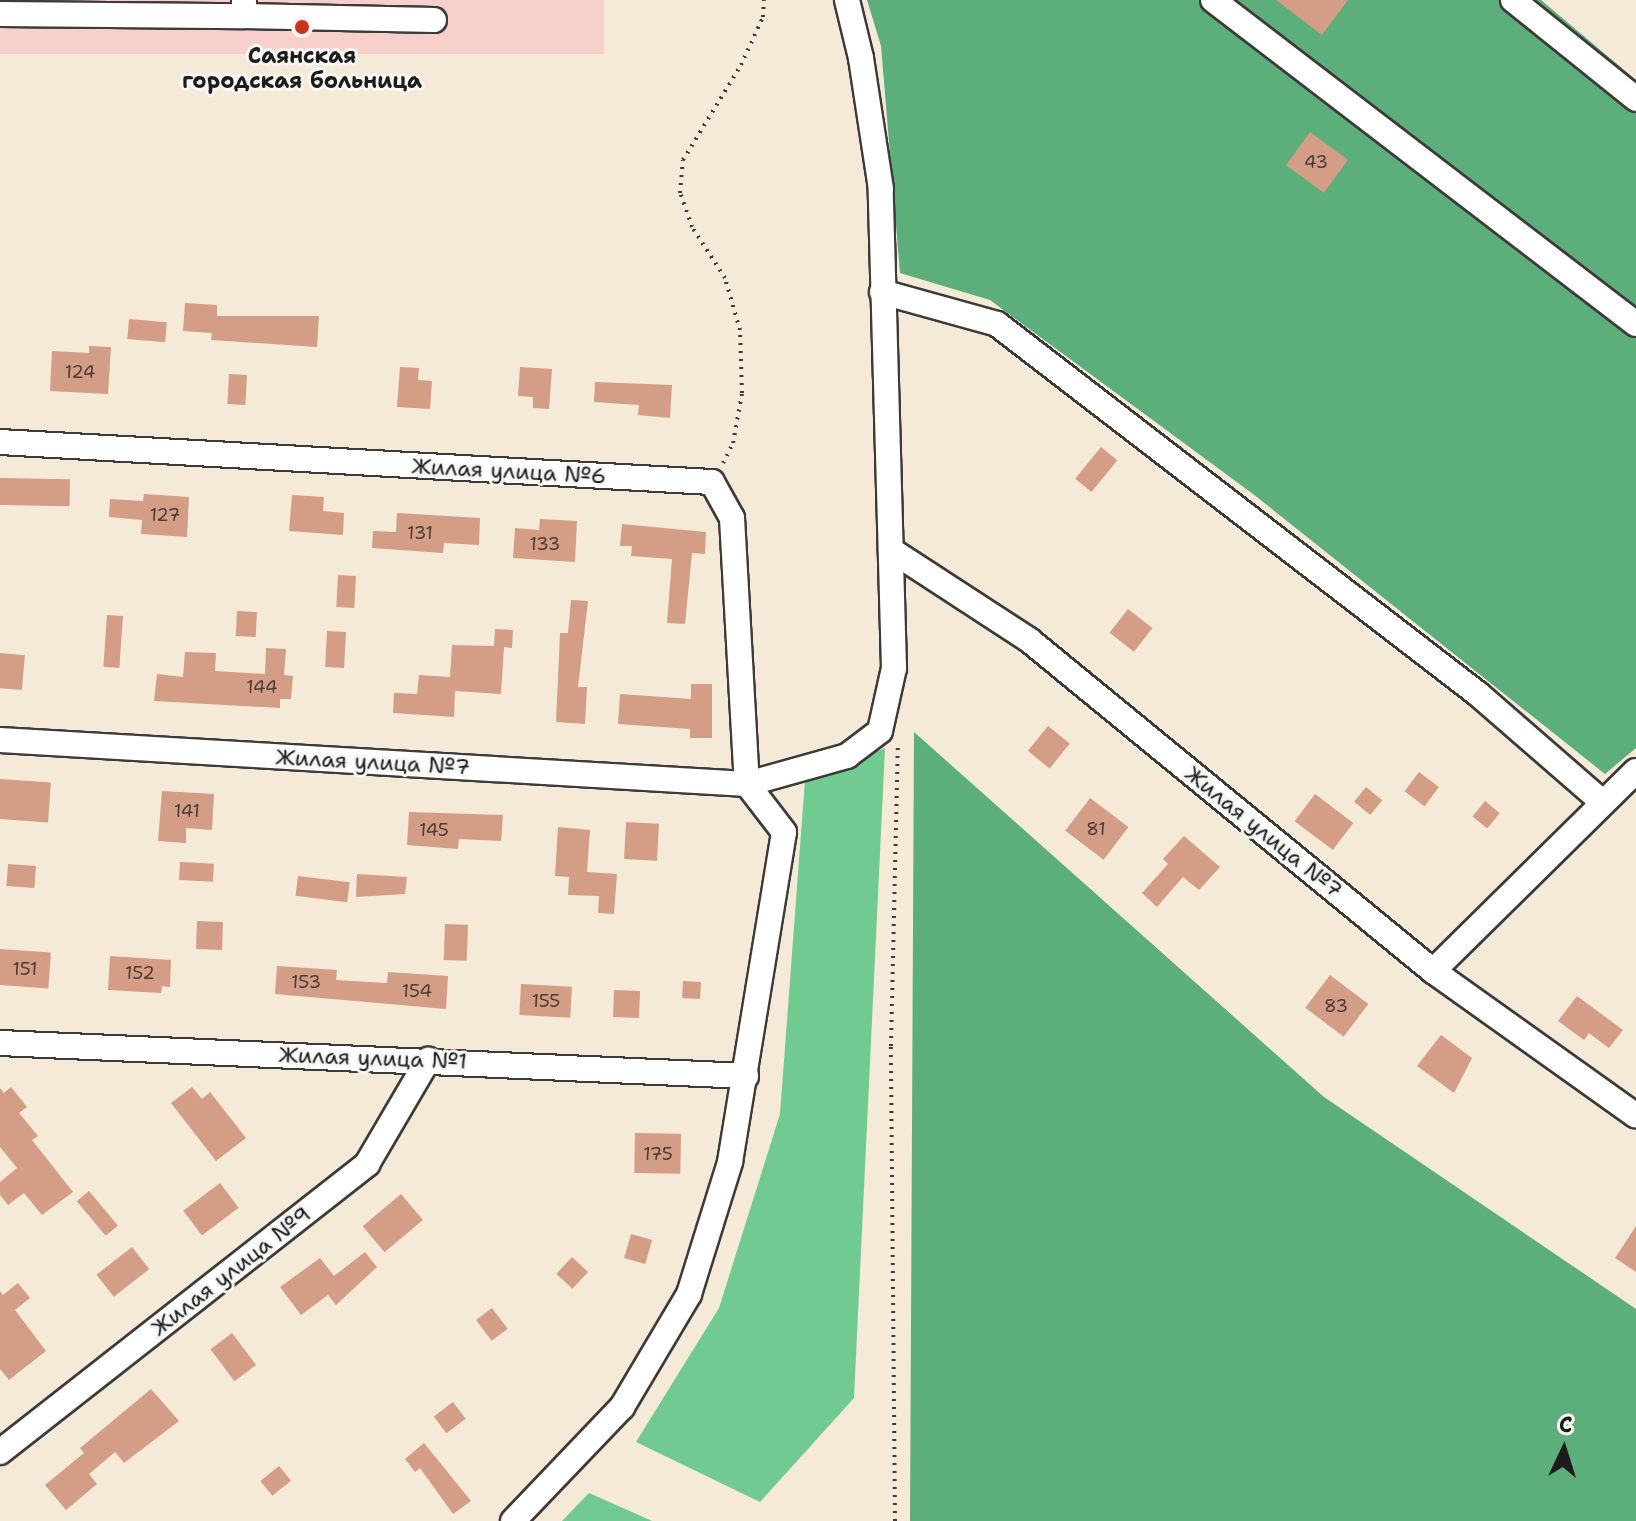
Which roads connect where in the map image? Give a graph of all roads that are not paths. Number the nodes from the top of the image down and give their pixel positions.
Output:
1 (847, 0) edge
2 (1213, 0) edge
3 (1513, 0) edge
4 (244, 8) edge
5 (0, 14) edge
6 (434, 20) dead end
7 (1636, 99) edge
8 (882, 292) junction
9 (1636, 324) edge
10 (0, 442) edge
11 (891, 550) junction
12 (0, 740) edge
13 (1636, 771) edge
14 (747, 784) junction
15 (1601, 801) junction
16 (1433, 971) junction
17 (0, 1043) edge
18 (428, 1060) junction
19 (746, 1076) junction
20 (1636, 1116) edge
21 (0, 1452) edge
22 (513, 1521) edge

1 - 8 lane, Жилая улица №7
2 - 9 lane
3 - 7 lane
4 - 5 lane
4 - 6 lane
8 - 11 lane, Жилая улица №7
8 - 15 lane
10 - 14 lane, Жилая улица №6
11 - 14 lane, Жилая улица №7
11 - 16 lane, Жилая улица №7
12 - 14 lane, Жилая улица №7
13 - 15 lane
14 - 19 lane
15 - 16 lane
16 - 20 lane, Жилая улица №7
17 - 18 lane, Жилая улица №1
18 - 19 lane, Жилая улица №1
18 - 21 lane, Жилая улица №9
19 - 22 lane

